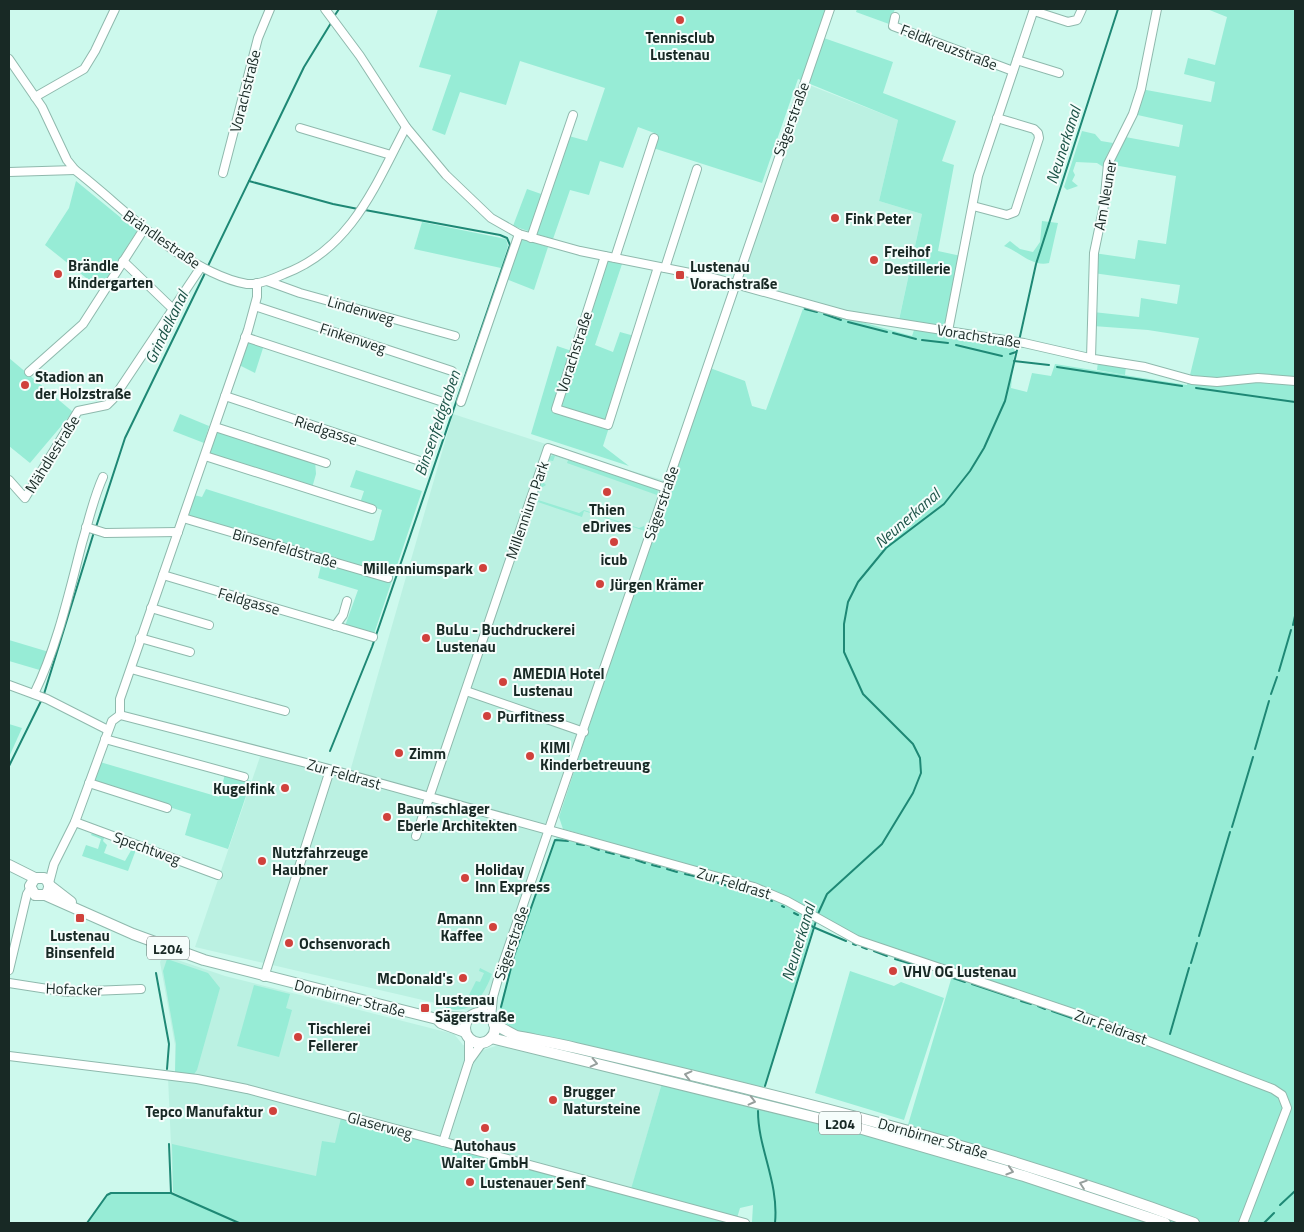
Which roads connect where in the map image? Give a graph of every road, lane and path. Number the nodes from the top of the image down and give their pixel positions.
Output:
1 (115, 9) edge
2 (270, 9) edge
3 (325, 9) edge
4 (830, 9) edge
5 (1082, 9) edge
6 (1157, 9) edge
7 (1034, 10) edge
8 (895, 17) dead end
9 (9, 59) edge
10 (1017, 60) junction
11 (1013, 71) junction
12 (1058, 73) dead end
13 (35, 97) junction
14 (573, 115) dead end
15 (997, 118) junction
16 (406, 127) junction
17 (300, 128) dead end
18 (654, 138) dead end
19 (391, 155) junction
20 (75, 170) junction
21 (697, 170) dead end
22 (9, 172) edge
23 (223, 173) dead end
24 (973, 206) junction
25 (144, 229) junction
26 (519, 234) junction
27 (531, 238) junction
28 (605, 256) junction
29 (615, 258) junction
30 (123, 260) junction
31 (202, 268) junction
32 (662, 268) junction
33 (267, 281) junction
34 (257, 283) junction
35 (735, 284) junction
36 (255, 306) junction
37 (174, 310) junction
38 (948, 331) junction
39 (455, 336) dead end
40 (245, 337) junction
41 (1091, 358) junction
42 (452, 371) dead end
43 (30, 372) dead end
44 (1295, 381) edge
45 (225, 396) junction
46 (440, 401) dead end
47 (461, 402) dead end
48 (215, 427) junction
49 (205, 456) junction
50 (326, 462) dead end
51 (426, 463) dead end
52 (103, 477) dead end
53 (9, 480) edge
54 (666, 488) junction
55 (372, 509) dead end
56 (183, 518) junction
57 (89, 528) junction
58 (178, 532) junction
59 (163, 575) junction
60 (388, 578) dead end
61 (347, 601) dead end
62 (151, 608) junction
63 (209, 625) dead end
64 (335, 626) junction
65 (373, 637) dead end
66 (140, 638) junction
67 (190, 652) dead end
68 (130, 669) junction
69 (9, 685) edge
70 (466, 690) junction
71 (36, 694) junction
72 (285, 712) dead end
73 (120, 714) junction
74 (108, 730) junction
75 (584, 732) junction
76 (105, 739) junction
77 (330, 770) junction
78 (244, 776) dead end
79 (89, 783) junction
80 (430, 798) junction
81 (167, 808) dead end
82 (75, 822) junction
83 (550, 830) junction
84 (416, 836) dead end
85 (9, 865) edge
86 (9, 869) edge
87 (218, 875) dead end
88 (40, 886) junction
89 (9, 970) edge
90 (264, 977) junction
91 (9, 983) edge
92 (140, 989) dead end
93 (493, 997) junction
94 (479, 1013) junction
95 (468, 1018) junction
96 (437, 1019) junction
97 (493, 1021) junction
98 (467, 1035) junction
99 (486, 1040) junction
100 (9, 1056) edge
101 (469, 1061) junction
102 (443, 1142) junction
103 (746, 1223) edge
104 (1165, 1223) edge
105 (1194, 1223) edge
106 (1243, 1223) edge

1 - 13 street
2 - 23 street, Vorachstraße
3 - 16 street, Vorachstraße
4 - 35 street, Sägerstraße
5 - 7 street, Feldkreuzstraße
6 - 41 street, Am Neuner
7 - 10 street, Feldkreuzstraße
8 - 11 street, Feldkreuzstraße
9 - 13 street, Brändlestraße
10 - 11 street, Feldkreuzstraße
10 - 12 street, Feldkreuzstraße
11 - 15 street, Feldkreuzstraße
13 - 20 street, Brändlestraße
14 - 27 street
15 - 24 street, Feldkreuzstraße
15 - 24 street
16 - 19 street, Brändlestraße
16 - 26 street, Vorachstraße
17 - 19 street
18 - 29 street
19 - 33 street, Brändlestraße
20 - 22 street
20 - 25 street, Brändlestraße
21 - 32 street, Vorachstraße
24 - 38 street, Feldkreuzstraße
25 - 30 street
25 - 31 street, Brändlestraße
26 - 27 street, Vorachstraße
26 - 47 street
27 - 28 street, Vorachstraße
28 - 29 street, Vorachstraße
28 - 32 street, Vorachstraße
29 - 32 street, Vorachstraße
30 - 37 street
30 - 43 street
31 - 34 street, Brändlestraße
31 - 37 street, Mähdlestraße
32 - 35 street, Vorachstraße
33 - 34 street, Brändlestraße
33 - 39 street, Lindenweg
34 - 36 street
35 - 38 street, Vorachstraße
35 - 54 street, Sägerstraße
36 - 40 street
36 - 42 street, Finkenweg
37 - 53 street, Mähdlestraße
38 - 41 street, Vorachstraße
40 - 45 street
40 - 46 street
41 - 44 street, Vorachstraße
45 - 48 street
45 - 51 street, Riedgasse
48 - 49 street
48 - 50 street
49 - 55 street
49 - 56 street
52 - 57 street
54 - 70 street, Millennium Park
54 - 75 street, Sägerstraße
56 - 58 street
56 - 60 street, Binsenfeldstraße
57 - 58 street
57 - 71 street
58 - 59 street
59 - 62 street
59 - 64 street, Feldgasse
61 - 64 street
62 - 63 street
62 - 66 street
64 - 65 street, Feldgasse
66 - 67 street
66 - 68 street
68 - 72 street
68 - 73 street
69 - 71 street
70 - 75 street
70 - 80 street, Millennium Park
71 - 74 street
73 - 74 street
73 - 77 street, Zur Feldrast
74 - 76 street
75 - 83 street, Sägerstraße
76 - 78 street
76 - 79 street
77 - 80 street, Zur Feldrast
77 - 90 street
79 - 81 street
79 - 82 street
80 - 83 street, Zur Feldrast
80 - 84 street, Millennium Park
82 - 87 street, Spechtweg
82 - 88 street
83 - 93 street, Sägerstraße
83 - 106 street, Zur Feldrast
85 - 88 main road, Dornbirner Straße / L204
86 - 88 main road, Dornbirner Straße / L204
88 - 89 street
88 - 90 main road, Dornbirner Straße / L204
90 - 96 main road, Dornbirner Straße / L204
91 - 92 street, Hofacker
93 - 94 street, Sägerstraße
93 - 97 street, Sägerstraße
94 - 95 main road, Dornbirner Straße / L204
94 - 97 main road, Dornbirner Straße / L204
95 - 96 main road, Dornbirner Straße / L204
95 - 98 main road
96 - 98 main road, Dornbirner Straße / L204
97 - 99 main road
105 -> 97 main road, Dornbirner Straße / L204
98 - 99 main road, Dornbirner Straße / L204
98 - 101 street
99 - 101 street
99 -> 104 main road, Dornbirner Straße / L204
100 - 102 street, Glaserweg
101 - 102 street
102 - 103 street, Glaserweg

